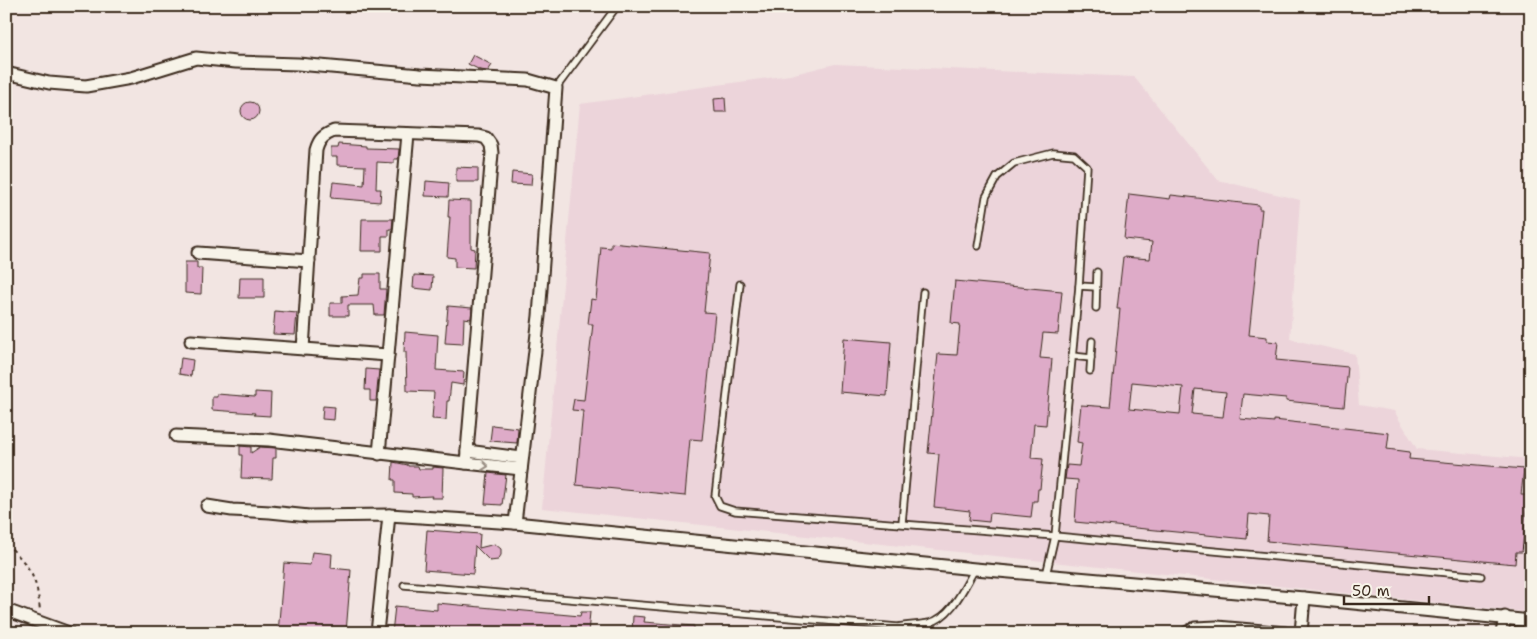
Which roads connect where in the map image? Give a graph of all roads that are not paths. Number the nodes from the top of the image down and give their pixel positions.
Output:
1 (617, 6) edge
2 (6, 73) edge
3 (556, 88) junction
4 (408, 134) junction
5 (978, 246) dead end
6 (198, 253) dead end
7 (309, 261) junction
8 (1097, 272) dead end
9 (740, 284) dead end
10 (1079, 286) junction
11 (1096, 287) junction
12 (923, 292) dead end
13 (1096, 308) dead end
14 (191, 341) dead end
15 (1092, 341) dead end
16 (303, 348) junction
17 (388, 356) junction
18 (1072, 356) junction
19 (1091, 358) junction
20 (1090, 371) dead end
21 (176, 436) dead end
22 (467, 451) junction
23 (379, 454) junction
24 (466, 463) junction
25 (522, 463) junction
26 (207, 506) dead end
27 (389, 515) junction
28 (515, 523) junction
29 (902, 523) junction
30 (1055, 536) junction
31 (975, 569) junction
32 (1046, 575) junction
33 (1481, 576) dead end
34 (404, 585) dead end
35 (1304, 598) junction
36 (6, 610) edge
37 (1505, 617) junction
38 (1531, 621) edge
39 (931, 622) junction
40 (1237, 631) edge
41 (69, 633) edge
42 (377, 633) edge
43 (923, 633) edge
44 (1186, 633) edge
45 (1285, 633) edge
46 (1301, 633) edge
47 (1502, 633) edge

1 - 3 lane
2 - 3 street
3 - 25 street
4 - 7 street
4 - 17 street
4 - 22 street
5 - 10 lane
6 - 7 street
7 - 16 street
8 - 11 lane
9 - 29 lane
10 - 11 lane
10 - 18 lane
11 - 13 lane
12 - 29 lane
14 - 16 street
15 - 19 lane
16 - 17 street
17 - 23 street
18 - 19 lane
18 - 30 lane
19 - 20 lane
21 - 23 street
22 - 24 street
22 - 25 street
23 - 24 street
24 -> 25 street
25 - 28 street
26 - 27 street
27 - 28 street
27 - 42 street
28 - 31 street
29 - 30 lane
30 - 32 lane
30 - 33 lane
31 - 32 street
31 - 39 lane
32 - 35 street
34 - 39 lane
35 - 37 street
35 - 46 street
36 - 41 street
37 - 38 street
37 - 47 street
39 - 43 lane
40 - 44 street
40 - 45 street

